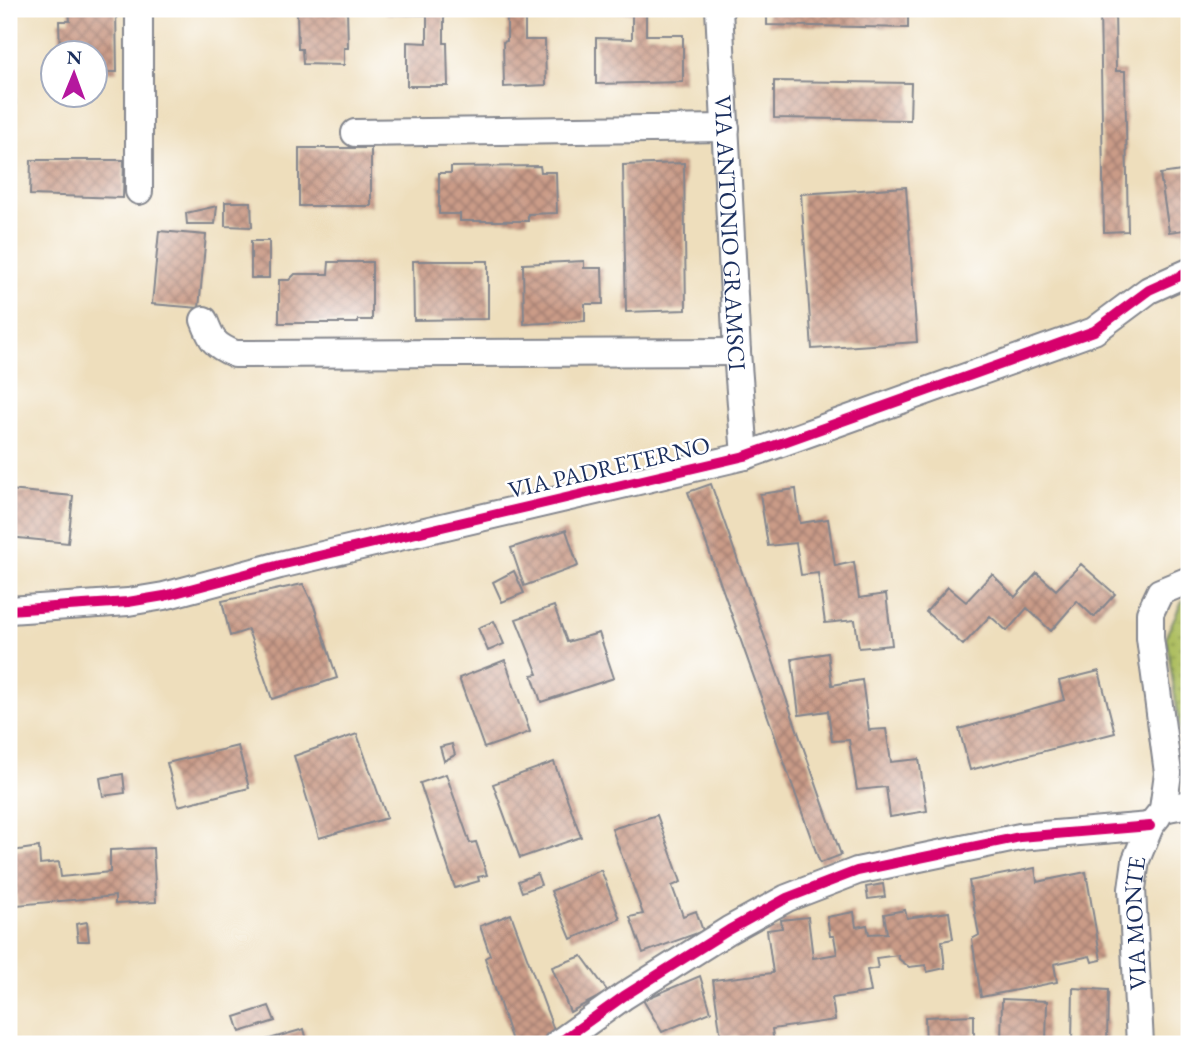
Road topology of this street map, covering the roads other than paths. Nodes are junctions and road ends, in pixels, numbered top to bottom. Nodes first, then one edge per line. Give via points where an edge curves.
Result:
1 (139, 9) edge
2 (719, 9) edge
3 (726, 128) junction
4 (355, 133) dead end
5 (139, 191) dead end
6 (1189, 272) edge
7 (204, 320) dead end
8 (737, 352) junction
9 (745, 456) junction
10 (1189, 580) edge
11 (9, 610) edge
12 (1189, 804) edge
13 (1156, 818) junction
14 (557, 1044) edge
15 (1140, 1044) edge

1 - 5 street
2 - 3 street, VIA ANTONIO GRAMSCI
3 - 4 street
3 - 8 street, VIA ANTONIO GRAMSCI
6 - 9 street, VIA PADRETERNO via 1149,290 1094,331
7 - 8 street via 211,340 235,354
8 - 9 street, VIA ANTONIO GRAMSCI
9 - 11 street, VIA PADRETERNO via 164,596
10 - 13 street, VIA MONTE via 1160,592 1150,613 1168,774
12 - 13 street
13 - 14 street via 1020,837 857,871 787,898 729,930
13 - 15 street, VIA MONTE via 1136,860 1132,890

